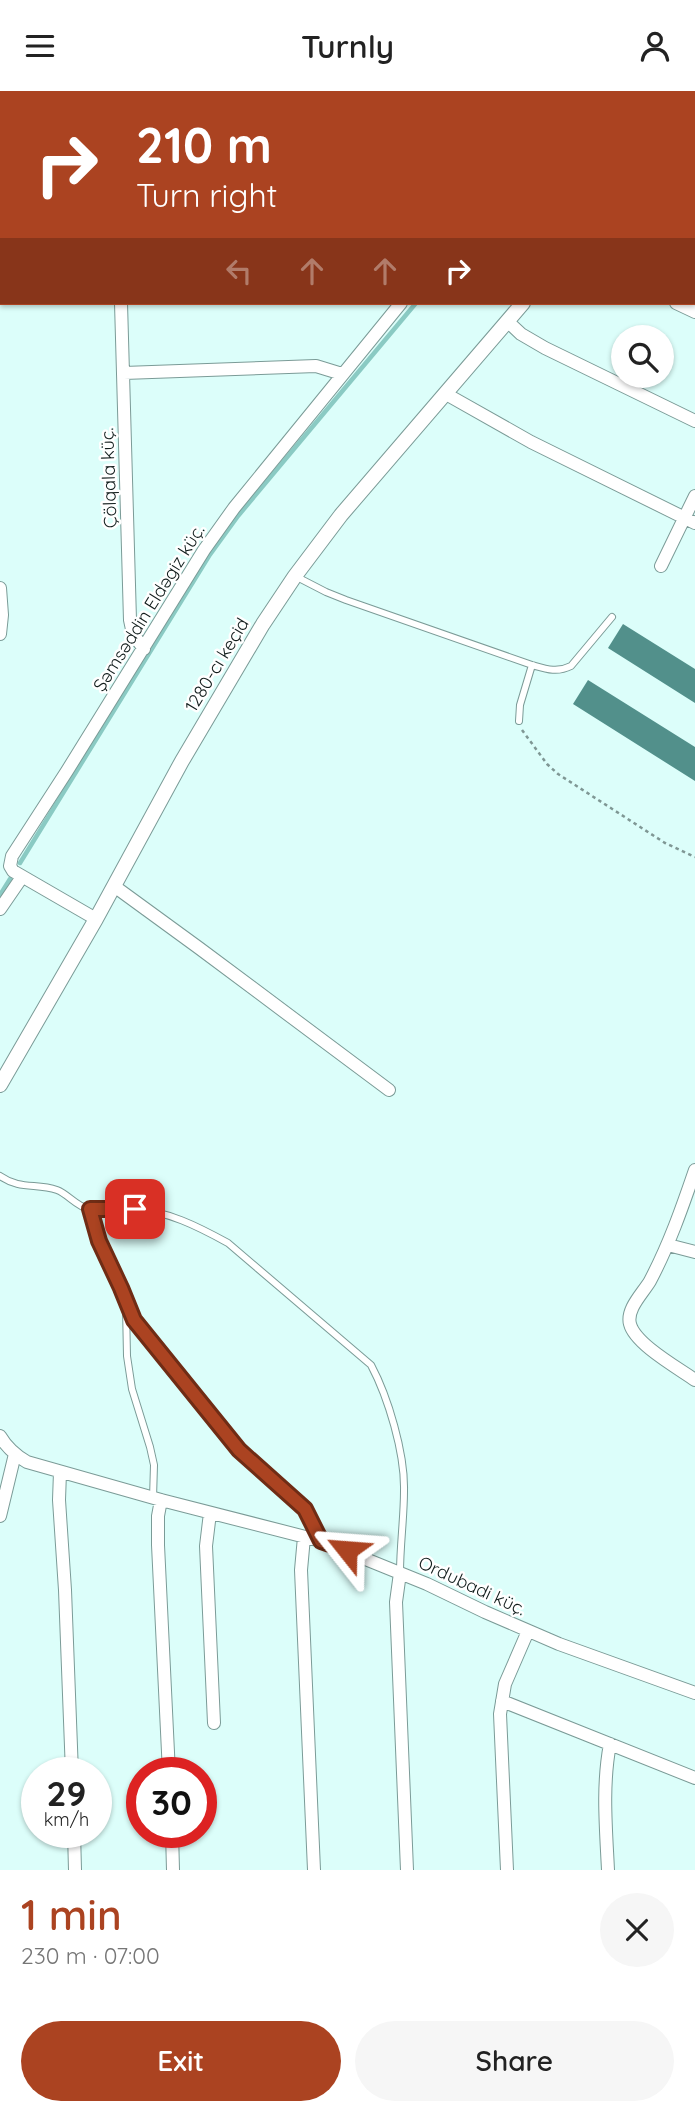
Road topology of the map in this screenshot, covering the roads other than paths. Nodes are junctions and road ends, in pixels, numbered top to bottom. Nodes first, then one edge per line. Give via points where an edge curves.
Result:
1 (121, 305) edge
2 (399, 305) edge
3 (521, 305) edge
4 (507, 321) junction
5 (124, 373) junction
6 (342, 374) junction
7 (446, 394) junction
8 (695, 421) edge
9 (695, 496) edge
10 (690, 520) edge
11 (661, 566) dead end
12 (295, 576) junction
13 (0, 588) edge
14 (612, 617) dead end
15 (0, 634) edge
16 (144, 649) junction
17 (532, 666) junction
18 (519, 721) road end
19 (5, 869) edge
20 (22, 877) junction
21 (114, 887) junction
22 (0, 909) edge
23 (96, 919) junction
24 (0, 1085) edge
25 (389, 1090) dead end
26 (695, 1170) edge
27 (0, 1176) edge
28 (90, 1209) junction
29 (668, 1245) junction
30 (695, 1252) edge
31 (126, 1304) junction
32 (695, 1380) edge
33 (0, 1436) edge
34 (15, 1454) junction
35 (60, 1472) junction
36 (157, 1499) junction
37 (210, 1513) junction
38 (0, 1516) edge
39 (304, 1537) junction
40 (321, 1541) junction
41 (400, 1573) junction
42 (528, 1631) junction
43 (695, 1693) edge
44 (502, 1701) junction
45 (214, 1723) dead end
46 (610, 1744) junction
47 (71, 1757) edge
48 (168, 1757) edge
49 (695, 1778) edge
50 (74, 1848) edge
51 (172, 1848) edge
52 (75, 1870) edge
53 (173, 1870) edge
54 (314, 1870) edge
55 (407, 1870) edge
56 (507, 1870) edge
57 (608, 1870) edge

1 - 5 street, Çölqala küç.
2 - 6 street, Şəmsəddin Eldəgiz küç.
3 - 4 street, 1280-cı keçid
4 - 7 street, 1280-cı keçid
4 - 8 street via 545,348
5 - 6 street via 316,366
5 - 16 street, Çölqala küç. via 130,620
6 - 16 street, Şəmsəddin Eldəgiz küç. via 221,525
7 - 10 street via 531,442
7 - 12 street, 1280-cı keçid via 341,515
9 - 10 street
10 - 11 street
12 - 17 lane via 346,600
12 - 21 street, 1280-cı keçid via 189,750
13 - 15 street
14 - 17 lane via 571,666 562,670
16 - 19 street, Şəmsəddin Eldəgiz küç.
17 - 18 lane
19 - 20 street, Şəmsəddin Eldəgiz küç.
20 - 22 street
20 - 23 street, Şəmsəddin Eldəgiz küç.
21 - 23 street, 1280-cı keçid
21 - 25 street
23 - 24 street, 1280-cı keçid
26 - 29 street
27 - 28 lane via 10,1184 59,1191
28 - 31 lane
28 - 41 lane via 135,1209 204,1229 228,1243 371,1365 385,1392 402,1462
29 - 30 street
29 - 32 street via 630,1313 630,1325 648,1348
31 - 36 lane via 132,1389 150,1447
31 - 40 lane via 152,1344 239,1450 305,1509
33 - 34 street, Ordubadi küç.
34 - 35 street, Ordubadi küç.
34 - 38 street
35 - 36 street, Ordubadi küç.
35 - 47 street
36 - 37 street, Ordubadi küç.
36 - 48 street
37 - 39 street, Ordubadi küç.
37 - 45 street via 206,1546
39 - 40 street, Ordubadi küç.
39 - 54 street via 301,1570
40 - 41 street, Ordubadi küç.
41 - 42 street, Ordubadi küç.
41 - 55 street via 396,1602
42 - 43 street, Ordubadi küç.
42 - 44 street
44 - 46 street
44 - 56 street
46 - 49 street
46 - 57 street via 605,1800
50 - 52 street
51 - 53 street

